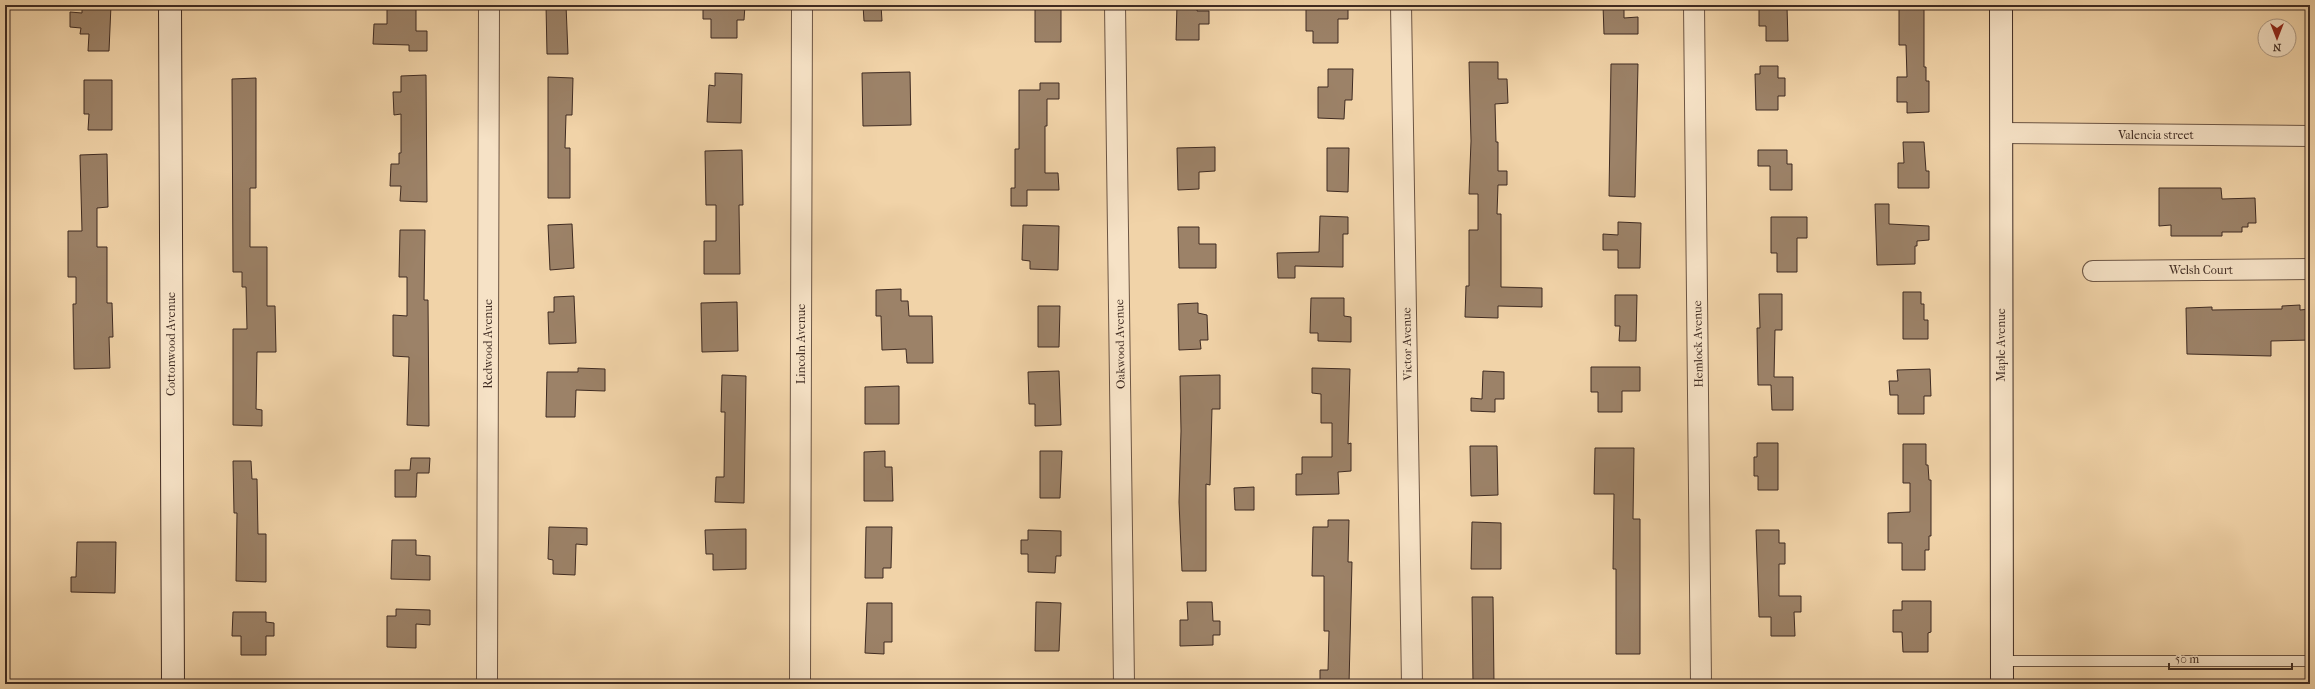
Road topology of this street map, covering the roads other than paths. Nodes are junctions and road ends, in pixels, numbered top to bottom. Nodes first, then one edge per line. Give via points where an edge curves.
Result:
1 (170, 5) edge
2 (489, 5) edge
3 (802, 5) edge
4 (1115, 5) edge
5 (1401, 5) edge
6 (1694, 5) edge
7 (2001, 5) edge
8 (2001, 133) junction
9 (2310, 136) edge
10 (2310, 269) edge
11 (2093, 271) dead end
12 (2002, 661) junction
13 (2310, 661) edge
14 (173, 684) edge
15 (487, 684) edge
16 (800, 684) edge
17 (1124, 684) edge
18 (1412, 684) edge
19 (1701, 684) edge
20 (2002, 684) edge

1 - 14 street, Cottonwood Avenue
2 - 15 street, Redwood Avenue
3 - 16 street, Lincoln Avenue
4 - 17 street, Oakwood Avenue
5 - 18 street, Victor Avenue
6 - 19 street, Hemlock Avenue
7 - 8 street, Maple Avenue
8 - 9 street, Valencia street
8 - 12 street, Maple Avenue
10 - 11 street, Welsh Court
12 - 13 lane
12 - 20 street, Maple Avenue

